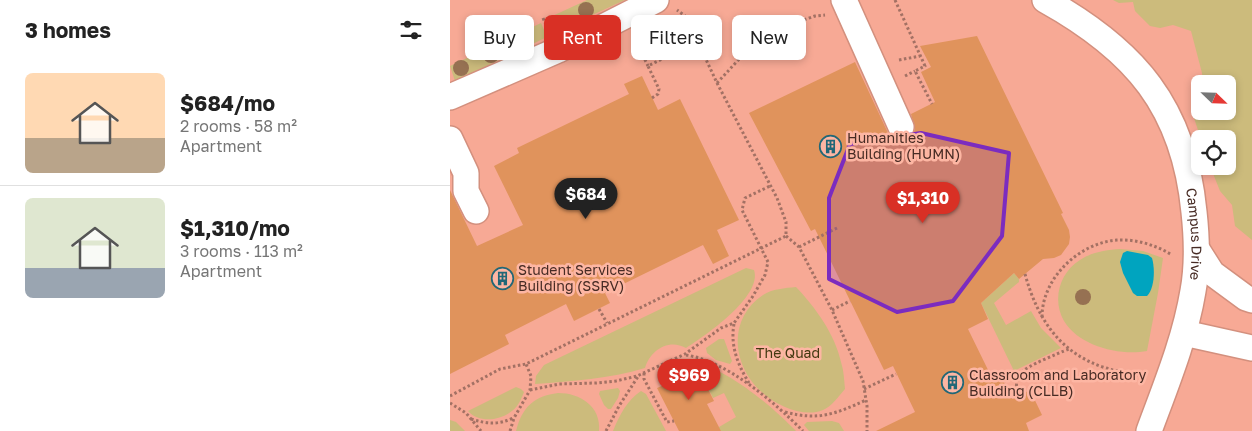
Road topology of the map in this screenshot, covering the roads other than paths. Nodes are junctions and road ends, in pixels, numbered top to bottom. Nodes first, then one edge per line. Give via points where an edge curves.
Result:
1 (656, 0) edge
2 (1045, 0) edge
3 (836, 7) edge
4 (450, 97) edge
5 (901, 127) dead end
6 (450, 140) edge
7 (476, 210) dead end
8 (1186, 254) junction
9 (1252, 300) edge
10 (1184, 333) junction
11 (1252, 348) edge
12 (1149, 431) edge

1 - 4 street via 558,50
2 - 8 street, Campus Drive via 1072,15 1115,47 1160,100 1173,124 1192,188
3 - 5 street
6 - 7 street via 466,173 466,191
8 - 9 street
8 - 10 street, Campus Drive via 1194,290
10 - 11 street
10 - 12 street, Campus Drive

